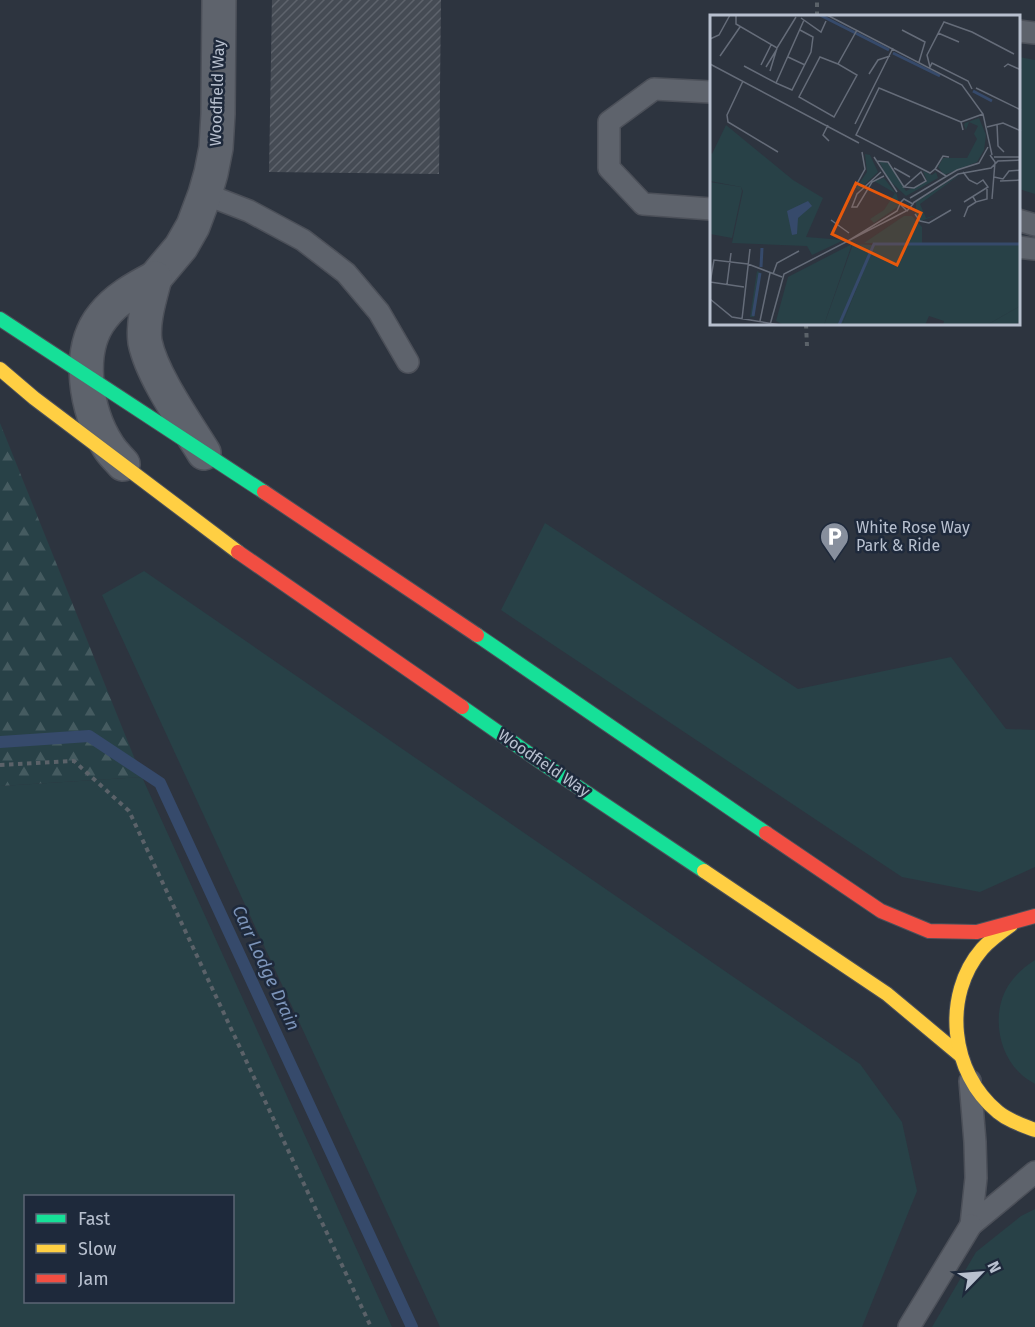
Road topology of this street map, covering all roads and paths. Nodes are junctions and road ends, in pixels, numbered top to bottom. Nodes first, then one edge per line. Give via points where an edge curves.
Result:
1 (219, 0) edge
2 (1020, 31) edge
3 (1035, 33) edge
4 (710, 92) edge
5 (205, 194) junction
6 (710, 209) edge
7 (1020, 221) edge
8 (1035, 225) edge
9 (1020, 247) edge
10 (1035, 249) edge
11 (155, 278) junction
12 (0, 319) edge
13 (806, 326) edge
14 (807, 346) dead end
15 (408, 362) dead end
16 (0, 369) edge
17 (85, 376) junction
18 (204, 453) junction
19 (128, 469) junction
20 (0, 765) edge
21 (1035, 916) edge
22 (1015, 922) junction
23 (964, 1064) junction
24 (1035, 1130) edge
25 (1035, 1172) edge
26 (970, 1225) junction
27 (371, 1327) edge
28 (909, 1327) edge

1 - 5 street, Woodfield Way via 216,148
2 - 3 lane
4 - 6 lane via 654,89 609,122 609,168 643,204
5 - 11 street, Woodfield Way via 181,247
5 - 15 lane via 249,211 303,240 346,273 379,312
7 - 8 lane
9 - 10 lane
11 - 17 street, Woodfield Way via 127,294 103,315 88,346
11 - 18 street, Woodfield Way via 147,308 145,340 152,365
12 - 17 street, Woodfield Way
13 - 14 path
16 - 19 street, Woodfield Way
17 - 18 street, Woodfield Way
17 - 19 street, Woodfield Way via 100,431 108,447
18 - 22 street, Woodfield Way via 881,911 929,930 977,932
19 - 23 street, Woodfield Way via 222,541 548,767 887,994
20 - 27 path via 74,761 129,811
21 - 22 street, Woodfield Way
22 - 23 street via 981,950 959,991 955,1020
23 - 24 street via 980,1094 1001,1114
23 - 26 lane via 975,1142 976,1178
25 - 26 lane
26 - 28 lane

